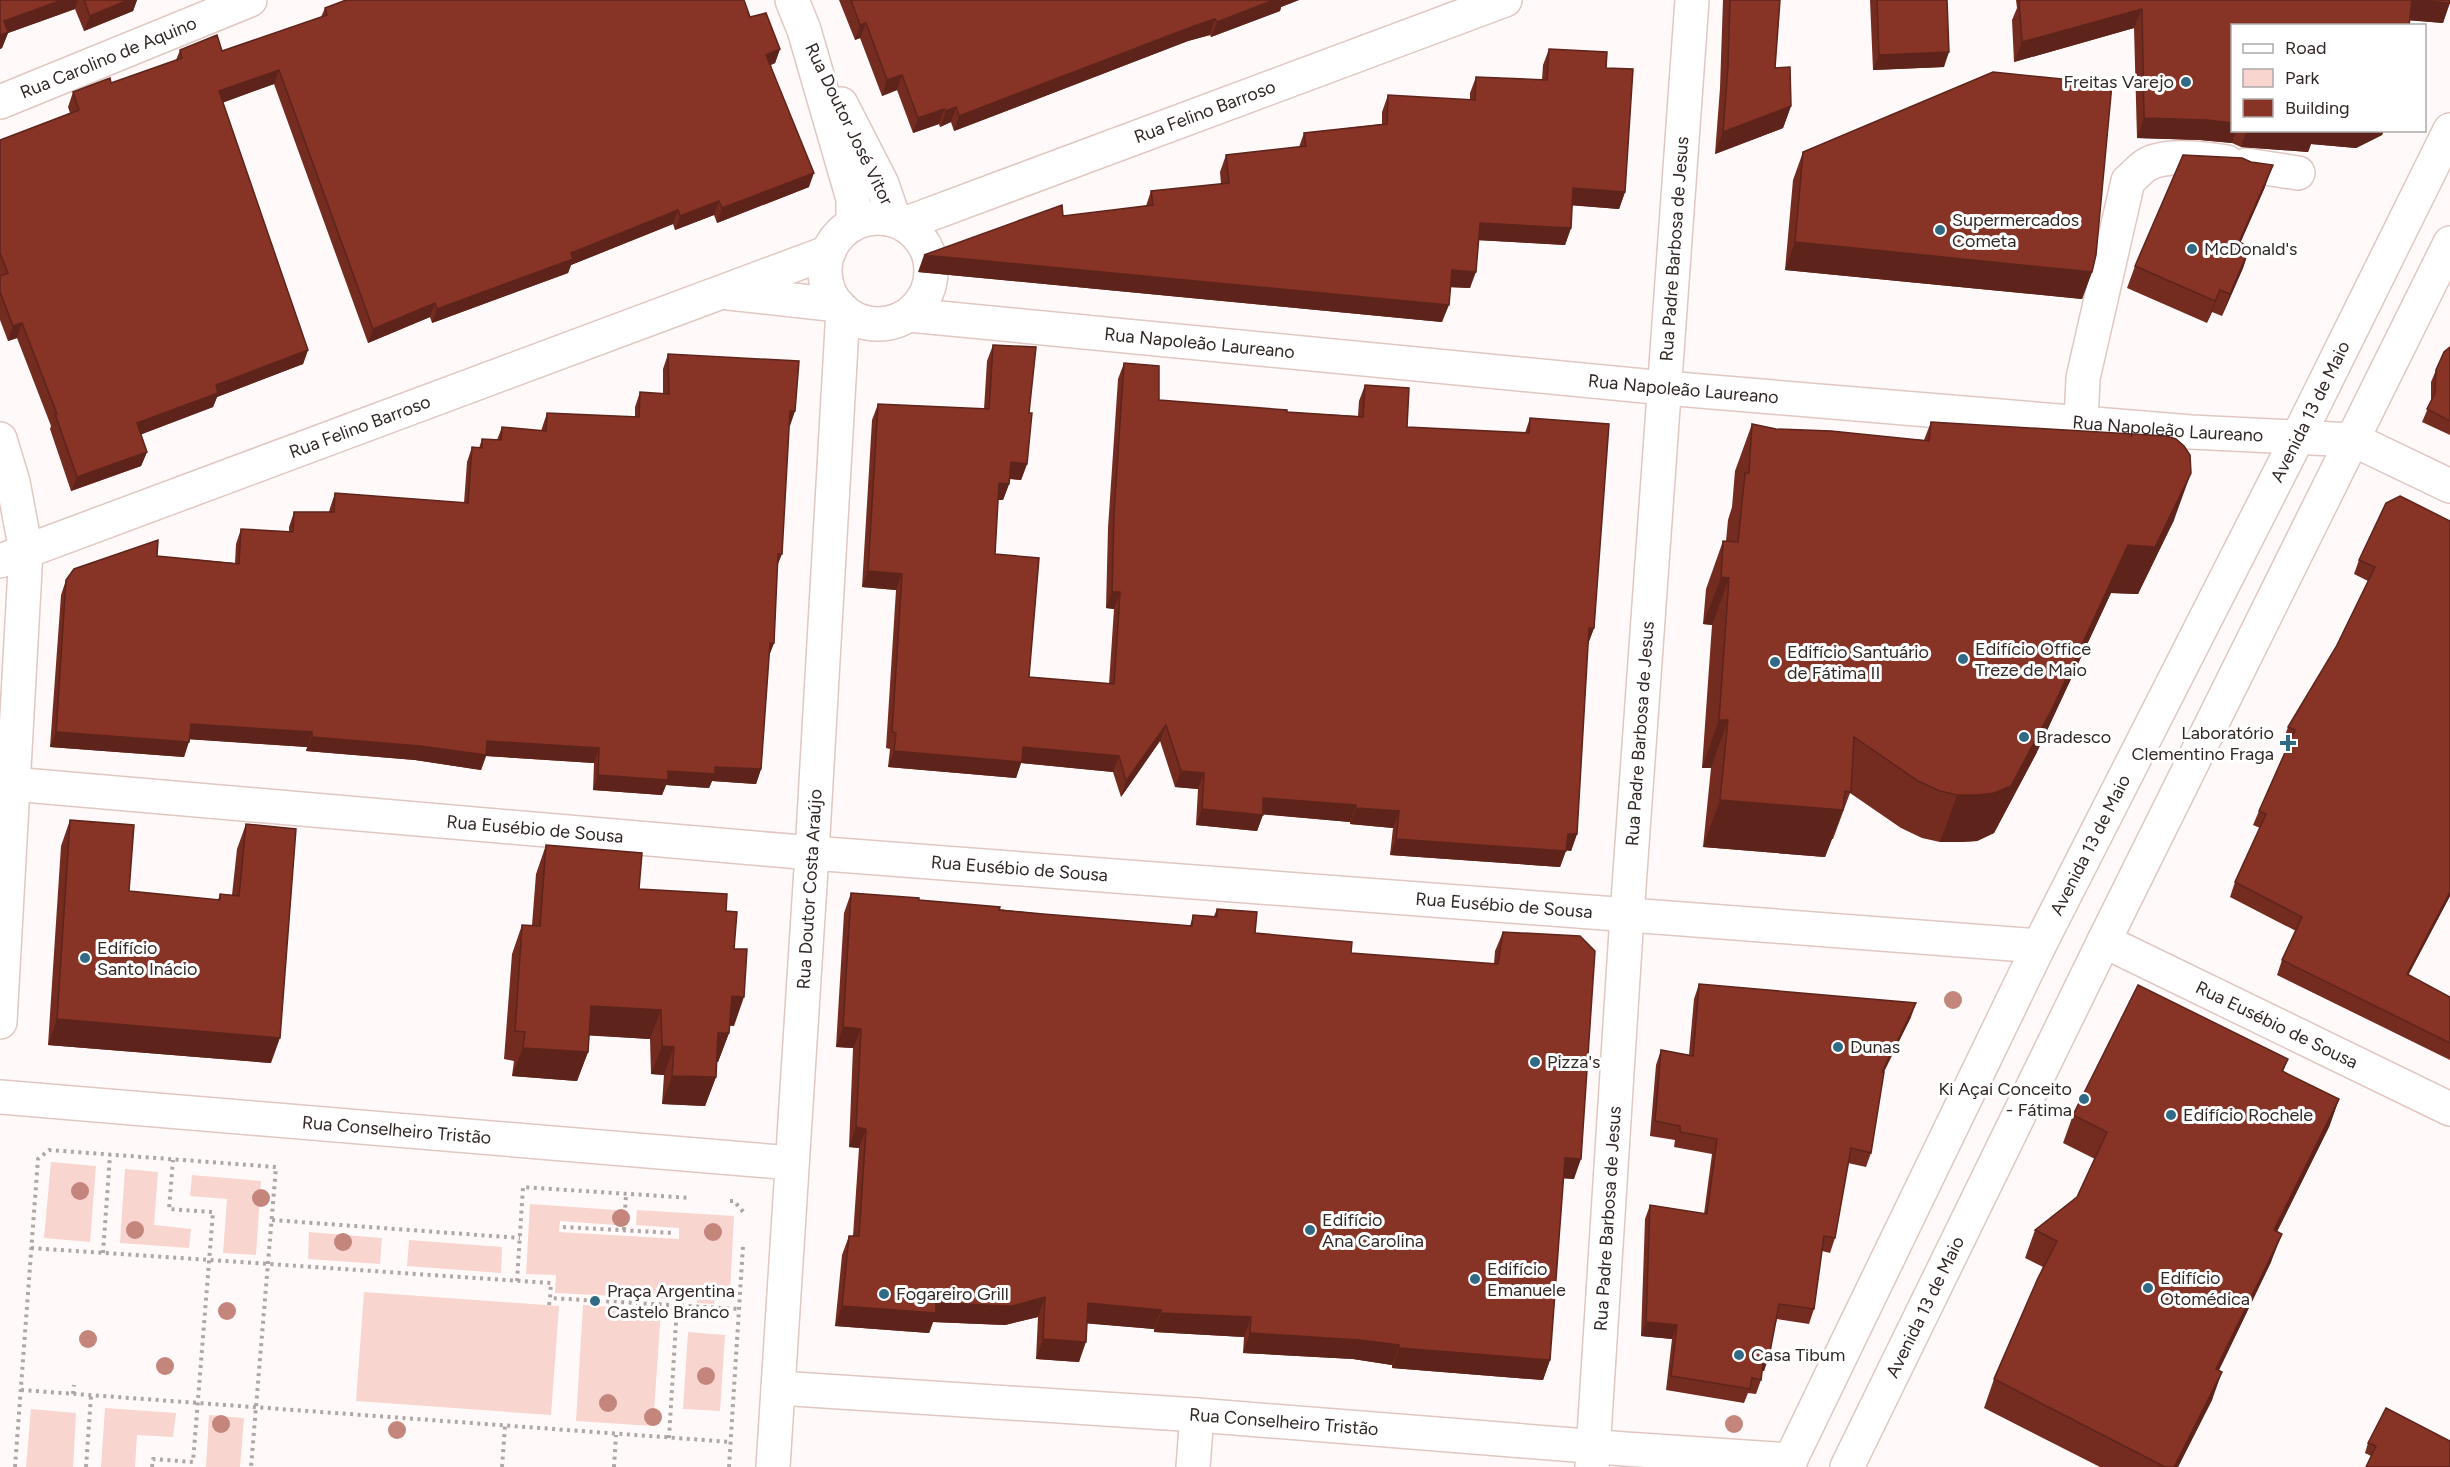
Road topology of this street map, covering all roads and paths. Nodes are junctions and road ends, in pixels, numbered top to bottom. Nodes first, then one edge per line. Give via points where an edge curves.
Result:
1 (250, 0) edge
2 (1505, 0) edge
3 (1692, 0) edge
4 (798, 15) edge
5 (0, 102) edge
6 (2450, 130) edge
7 (2298, 173) dead end
8 (899, 222) junction
9 (853, 224) junction
10 (2450, 243) edge
11 (829, 252) junction
12 (721, 293) junction
13 (840, 308) junction
14 (909, 315) junction
15 (1665, 388) junction
16 (2081, 423) junction
17 (2298, 437) junction
18 (0, 439) edge
19 (2354, 440) junction
20 (2450, 486) edge
21 (13, 556) edge
22 (6, 784) edge
23 (813, 853) junction
24 (1628, 915) junction
25 (2104, 941) junction
26 (2039, 946) junction
27 (0, 1022) edge
28 (0, 1097) edge
29 (2450, 1109) edge
30 (110, 1155) junction
31 (173, 1160) junction
32 (792, 1163) junction
33 (626, 1194) junction
34 (701, 1199) dead end
35 (723, 1200) dead end
36 (272, 1220) junction
37 (745, 1223) dead end
38 (563, 1227) dead end
39 (624, 1230) junction
40 (674, 1233) dead end
41 (520, 1238) junction
42 (744, 1245) dead end
43 (32, 1248) junction
44 (103, 1253) junction
45 (209, 1260) junction
46 (268, 1264) junction
47 (517, 1281) junction
48 (550, 1298) junction
49 (549, 1305) dead end
50 (676, 1306) junction
51 (739, 1310) junction
52 (74, 1385) dead end
53 (778, 1388) junction
54 (21, 1390) junction
55 (73, 1394) junction
56 (91, 1396) junction
57 (198, 1403) junction
58 (256, 1407) junction
59 (1197, 1415) junction
60 (505, 1426) junction
61 (616, 1434) junction
62 (669, 1438) junction
63 (731, 1442) junction
64 (1592, 1457) edge
65 (1789, 1463) edge
66 (1853, 1465) edge
67 (15, 1467) edge
68 (86, 1467) edge
69 (152, 1467) edge
70 (251, 1467) edge
71 (502, 1467) edge
72 (614, 1467) edge
73 (729, 1467) edge
74 (773, 1467) edge
75 (1193, 1467) edge

1 - 5 street, Rua Carolino de Aquino
2 - 8 street, Rua Felino Barroso
3 - 15 street, Rua Padre Barbosa de Jesus
4 - 8 street, Rua Doutor José Vitor
4 - 9 street, Rua Doutor José Vitor via 853,199
6 - 17 street, Avenida 13 de Maio
7 - 16 street via 2197,158 2156,160 2128,181 2083,378
8 - 9 street via 866,219
8 - 14 street via 918,235 928,250 932,268 930,286
9 - 11 street via 834,240
10 - 19 street, Avenida 13 de Maio
11 - 12 street, Rua Felino Barroso
11 - 13 street via 826,280
12 - 13 street, Rua Felino Barroso
12 - 21 street, Rua Felino Barroso
13 - 14 street via 868,323 896,322
13 - 23 street, Rua Doutor Costa Araújo
14 - 15 street, Rua Napoleão Laureano
15 - 16 street, Rua Napoleão Laureano
15 - 24 street, Rua Padre Barbosa de Jesus
16 - 17 street, Rua Napoleão Laureano
17 - 19 street, Rua Napoleão Laureano
17 - 26 street, Avenida 13 de Maio
18 - 21 street via 13,482
19 - 20 street, Rua Napoleão Laureano
19 - 25 street, Avenida 13 de Maio
21 - 22 street
22 - 23 street, Rua Eusébio de Sousa
22 - 27 street
23 - 24 street, Rua Eusébio de Sousa
23 - 32 street, Rua Doutor Costa Araújo
24 - 26 street, Rua Eusébio de Sousa
24 - 64 street, Rua Padre Barbosa de Jesus
25 - 29 street, Rua Eusébio de Sousa
25 - 66 street, Avenida 13 de Maio
26 - 65 street, Avenida 13 de Maio
28 - 32 street, Rua Conselheiro Tristão
30 - 31 path
30 - 43 path via 49,1150 38,1159
30 - 44 path
31 - 36 path via 276,1167
31 - 45 path via 169,1209 213,1212
32 - 53 street, Rua Doutor Costa Araújo
33 - 34 path
33 - 39 path
33 - 41 path via 523,1187
35 - 37 path via 734,1201 746,1213
36 - 41 path
36 - 46 path
38 - 39 path
39 - 40 path
41 - 47 path
42 - 51 path
43 - 44 path
43 - 54 path
44 - 45 path
45 - 46 path
45 - 57 path
46 - 47 path
46 - 58 path
47 - 48 path via 551,1283
48 - 49 path
48 - 50 path
50 - 51 path
50 - 62 path
51 - 63 path
52 - 55 path
53 - 59 street, Rua Conselheiro Tristão
53 - 74 street, Rua Doutor Costa Araújo
54 - 55 path
54 - 67 path
55 - 56 path
56 - 57 path
56 - 68 path
57 - 58 path
57 - 69 path via 193,1462 153,1459
58 - 60 path
58 - 70 path
59 - 64 street, Rua Conselheiro Tristão
59 - 75 street
60 - 61 path
60 - 71 path
61 - 62 path
61 - 72 path
62 - 63 path
63 - 73 path
64 - 65 street, Rua Conselheiro Tristão

